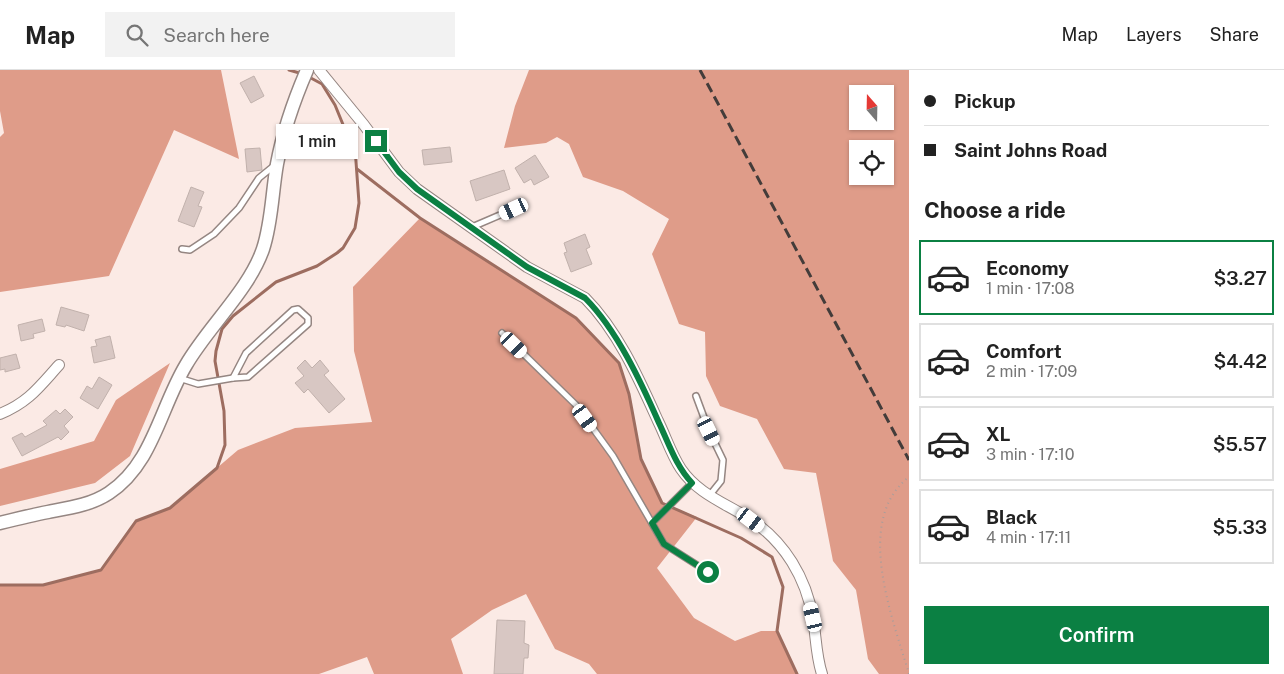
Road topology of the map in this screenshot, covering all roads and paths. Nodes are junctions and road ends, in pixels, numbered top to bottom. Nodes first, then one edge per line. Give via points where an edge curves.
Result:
1 (307, 70) edge
2 (319, 70) edge
3 (277, 163) junction
4 (514, 209) dead end
5 (472, 227) junction
6 (182, 249) dead end
7 (502, 333) dead end
8 (59, 365) dead end
9 (178, 378) junction
10 (230, 379) junction
11 (696, 396) dead end
12 (0, 414) edge
13 (909, 477) edge
14 (692, 483) junction
15 (709, 496) junction
16 (0, 523) edge
17 (652, 523) junction
18 (708, 572) dead end
19 (822, 674) edge
20 (908, 674) edge

1 - 3 street
2 - 5 street via 399,172 417,189
3 - 6 lane via 260,178 239,208 214,234 190,250
3 - 9 street via 268,230 257,264
4 - 5 lane
5 - 14 street via 527,267 585,298 592,305 634,369 674,457
7 - 17 lane via 576,405 612,456
8 - 12 street via 27,400
9 - 10 lane via 198,384
9 - 16 street via 142,460 110,492 75,507
10 - 10 lane via 248,377 308,324 308,318 298,308 293,310 246,353
11 - 15 lane via 723,460 721,481
13 - 20 path via 886,508 880,554
14 - 15 street
14 - 17 lane
15 - 19 street via 764,530 790,559 808,598
17 - 18 lane via 664,544

